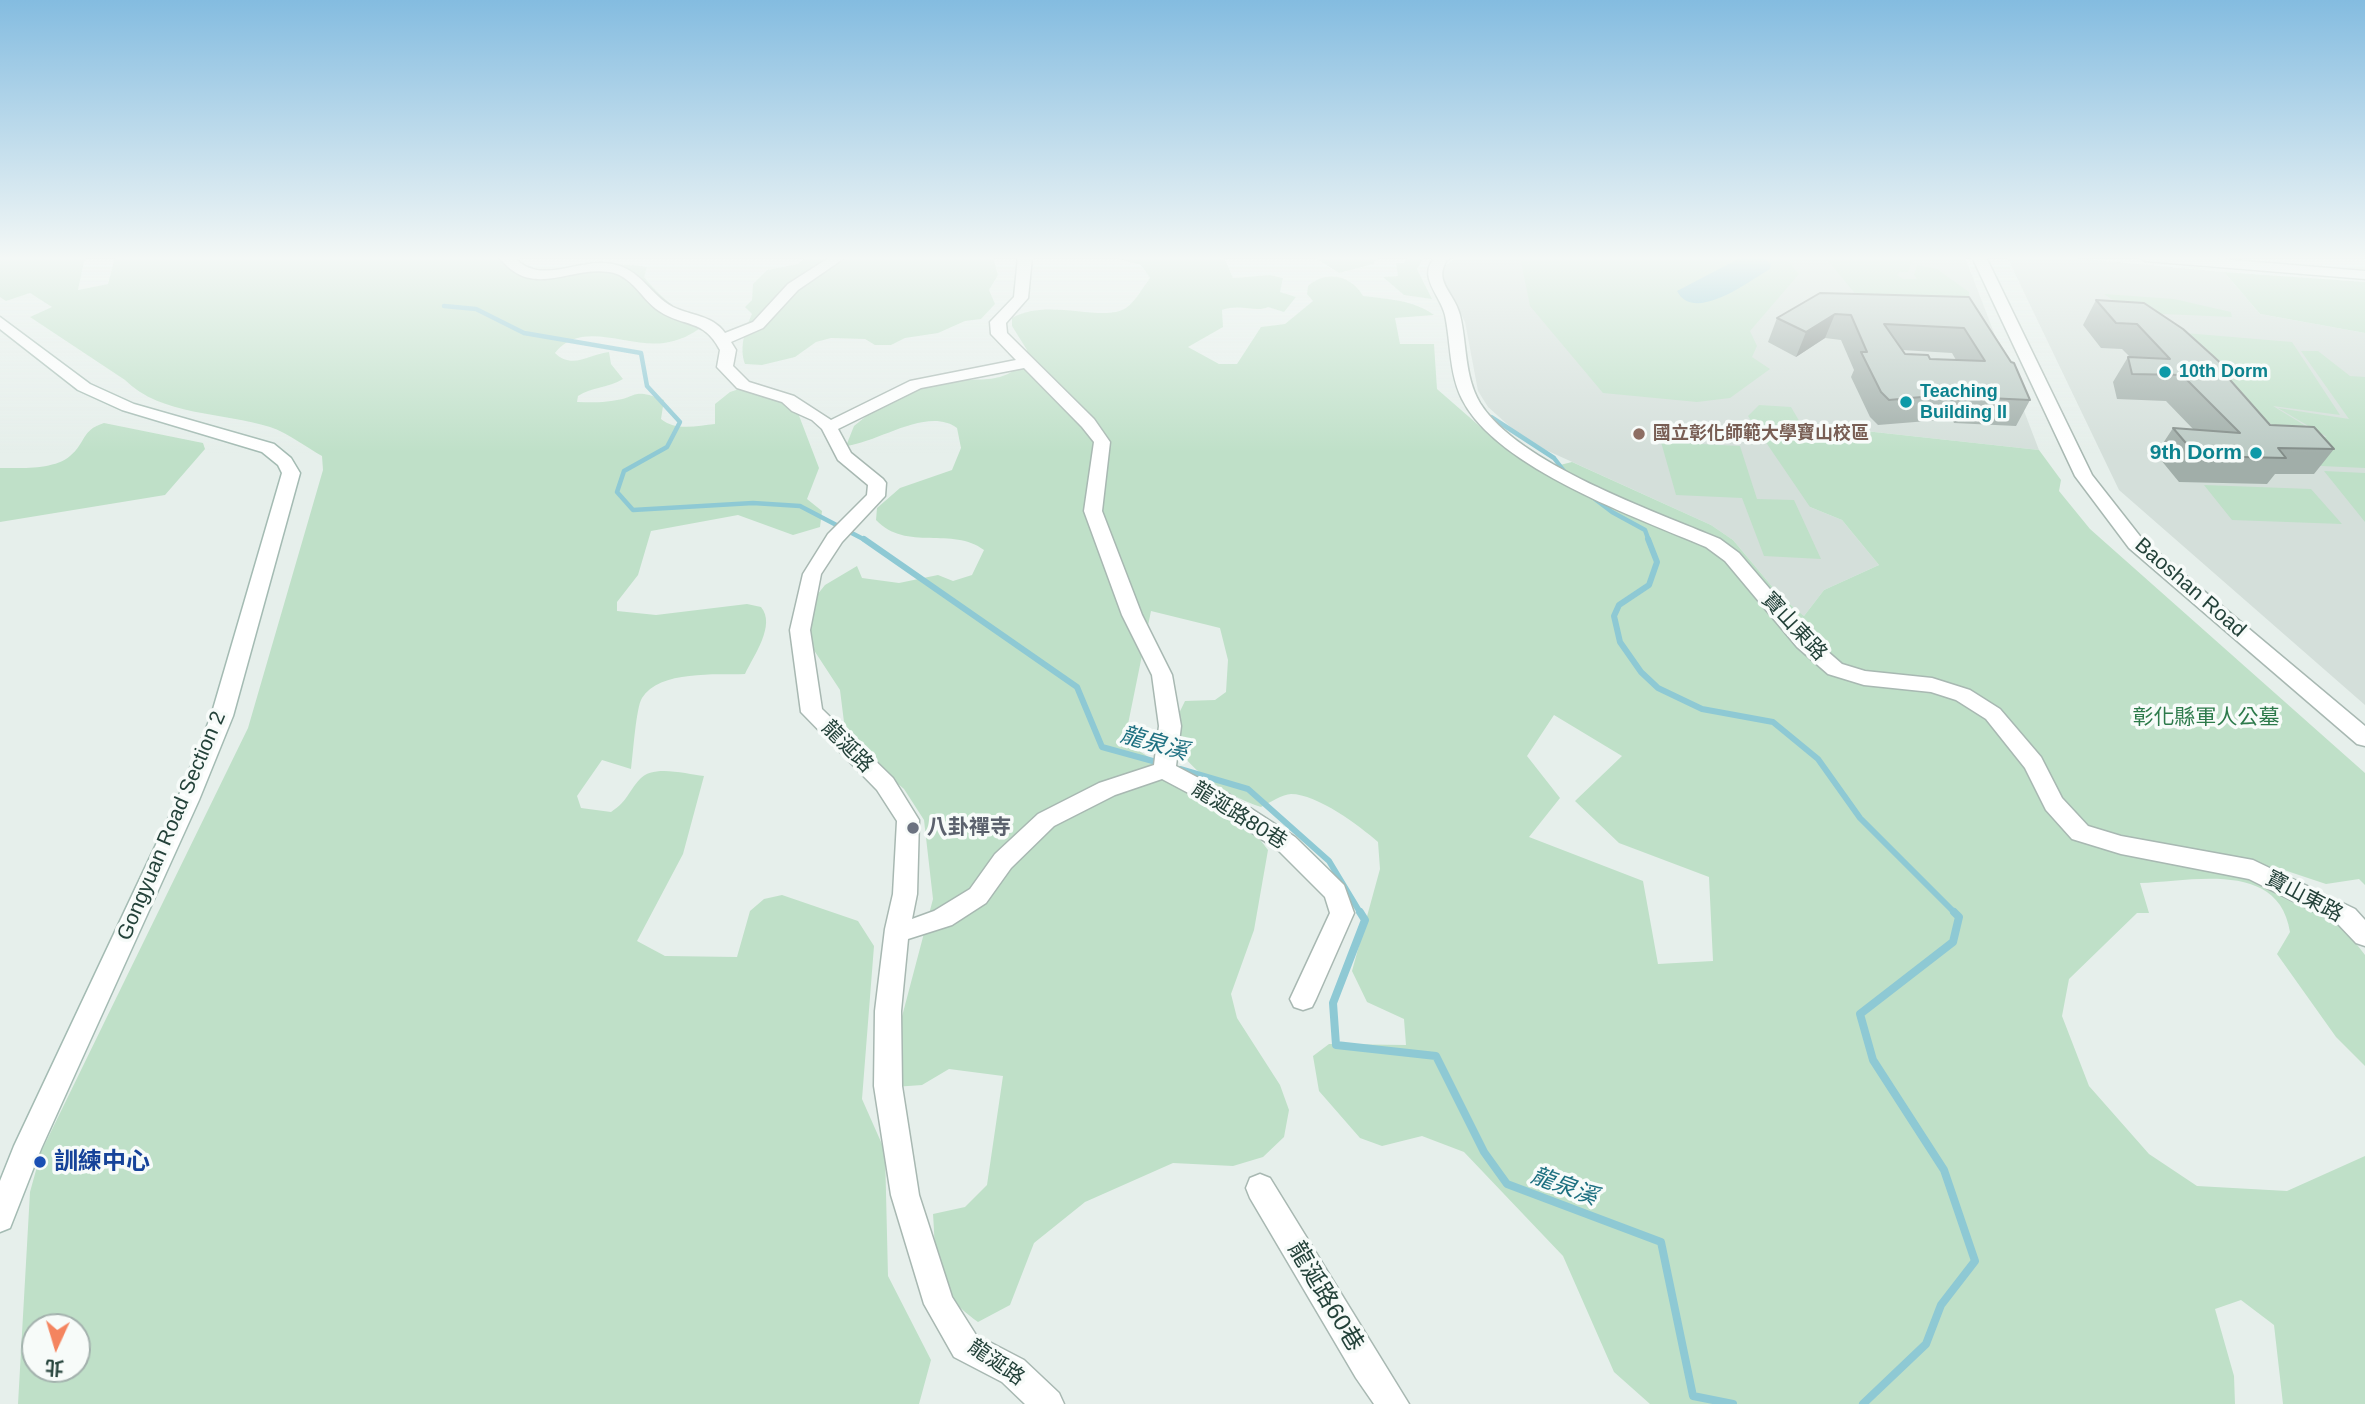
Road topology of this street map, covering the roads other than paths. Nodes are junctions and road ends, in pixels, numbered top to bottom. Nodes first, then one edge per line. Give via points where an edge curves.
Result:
1 (0, 322) edge
2 (701, 323) edge
3 (760, 323) edge
4 (998, 323) edge
5 (1453, 323) edge
6 (2010, 323) edge
7 (722, 340) junction
8 (1026, 363) junction
9 (829, 427) junction
10 (2365, 738) edge
11 (1164, 770) junction
12 (897, 929) junction
13 (2365, 936) edge
14 (1303, 999) dead end
15 (1260, 1188) dead end
16 (0, 1217) edge
17 (1048, 1404) edge
18 (1393, 1404) edge

1 - 16 street, Gongyuan Road Section 2 via 84,387 128,407 268,448 291,473 222,716 188,800 27,1146
2 - 7 street via 712,327
3 - 7 street
4 - 8 street via 999,334
5 - 13 street, 寶山東路 via 1462,378 1473,405 1490,427 1582,485 1732,557 1804,642 1835,669 1864,678 1932,685 1963,695 1993,714 2033,763 2054,804 2080,833 2253,870 2346,916
6 - 10 street, Baoshan Road via 2084,476 2128,535
7 - 9 street, 龍涎路 via 728,350 724,367 743,385 788,399
8 - 9 street via 916,384
8 - 11 street via 1102,442 1093,511 1132,615 1162,675 1170,726
9 - 12 street, 龍涎路 via 844,456 877,484 876,496 835,538 812,574 800,629 812,712 885,784 908,820 905,894
11 - 12 street via 1107,789 1046,820 1003,860 978,896 943,918
11 - 14 street, 龍涎路80巷 via 1219,799 1287,844 1336,892 1342,913
12 - 17 street, 龍涎路 via 888,1011 888,1086 905,1195 935,1292 965,1346 1013,1371
15 - 18 street, 龍涎路60巷

